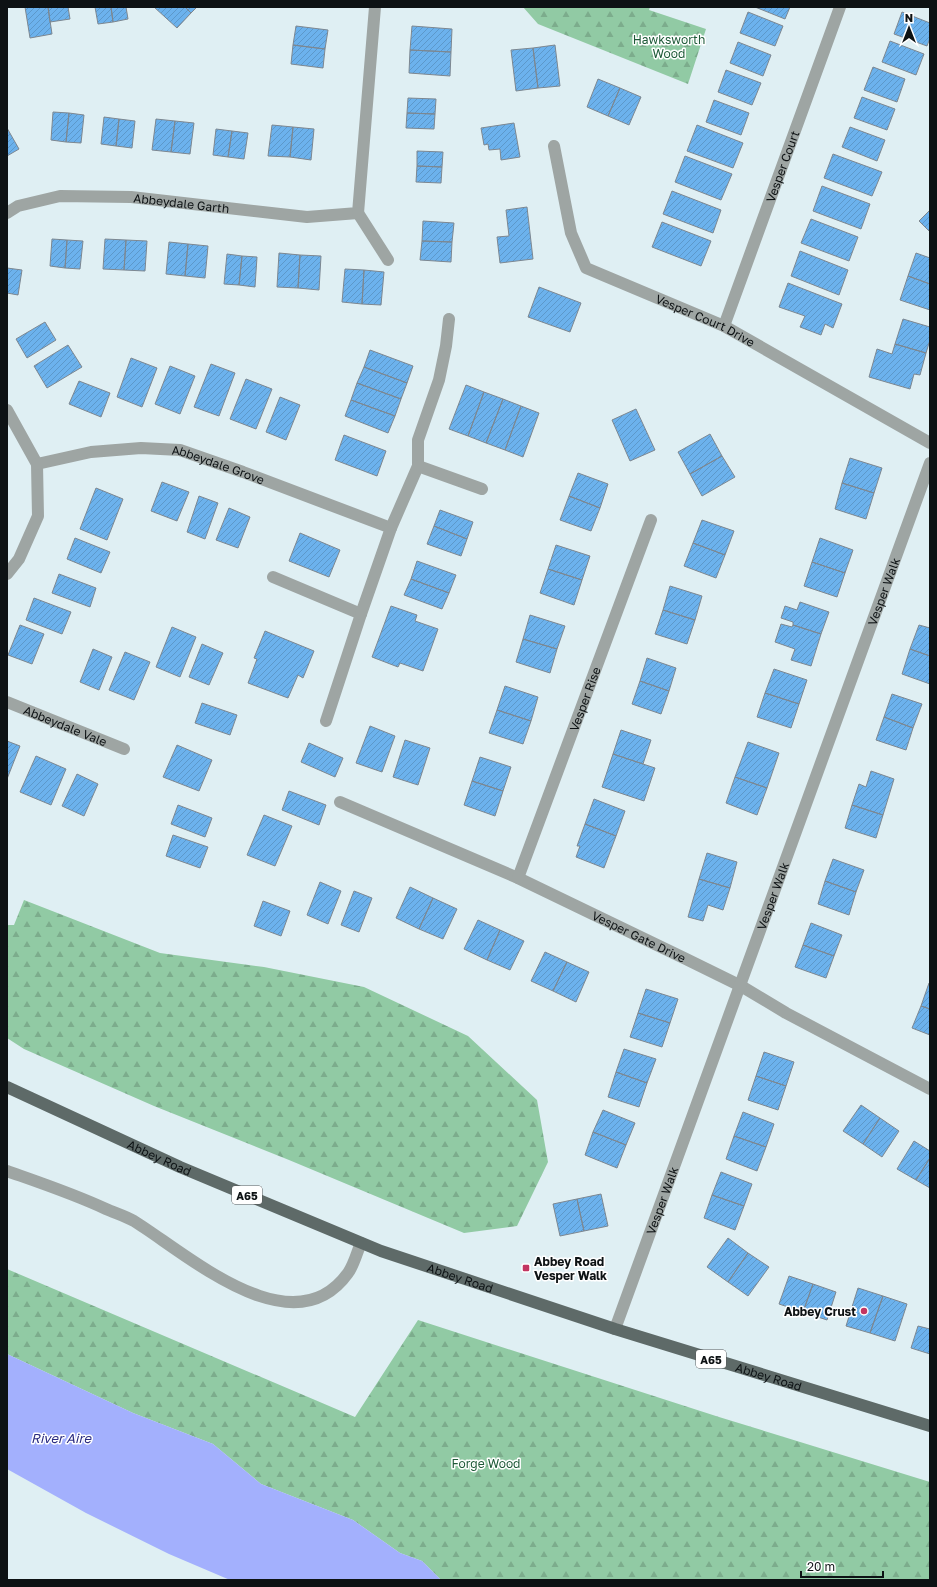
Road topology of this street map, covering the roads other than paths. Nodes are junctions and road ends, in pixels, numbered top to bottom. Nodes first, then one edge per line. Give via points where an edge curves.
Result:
1 (375, 7) edge
2 (840, 7) edge
3 (554, 146) dead end
4 (7, 213) edge
5 (358, 213) junction
6 (388, 260) dead end
7 (449, 319) dead end
8 (724, 326) junction
9 (7, 410) edge
10 (930, 443) edge
11 (930, 463) edge
12 (37, 464) junction
13 (418, 466) junction
14 (482, 489) dead end
15 (651, 520) dead end
16 (391, 528) junction
17 (7, 574) edge
18 (273, 577) dead end
19 (361, 614) junction
20 (7, 702) edge
21 (326, 721) dead end
22 (124, 749) dead end
23 (340, 802) dead end
24 (518, 878) junction
25 (741, 986) junction
26 (7, 1087) edge
27 (930, 1089) edge
28 (7, 1171) edge
29 (361, 1243) junction
30 (615, 1329) junction
31 (930, 1426) edge

1 - 5 street
2 - 8 street, Vesper Court
3 - 8 street, Vesper Court Drive via 571,233 586,268
4 - 5 street, Abbeydale Garth via 18,206 60,196 131,197 307,217
5 - 6 street
7 - 13 street via 439,380 418,440
8 - 10 street, Vesper Court Drive
9 - 12 street
11 - 25 street, Vesper Walk
12 - 16 street, Abbeydale Grove via 91,452 141,448 180,450
12 - 17 street via 38,516 19,559
13 - 14 street
13 - 16 street
15 - 24 street, Vesper Rise
16 - 19 street
18 - 19 street
19 - 21 street
20 - 22 street, Abbeydale Vale
23 - 24 street, Vesper Gate Drive
24 - 25 street, Vesper Gate Drive
25 - 27 street, Vesper Gate Drive via 786,1013
25 - 30 street, Vesper Walk
26 - 29 main road, Abbey Road / A65 via 180,1167
28 - 29 street via 76,1195 133,1221 220,1278 254,1295 286,1302 308,1302 332,1289 348,1273
29 - 30 main road, Abbey Road / A65
30 - 31 main road, Abbey Road / A65

